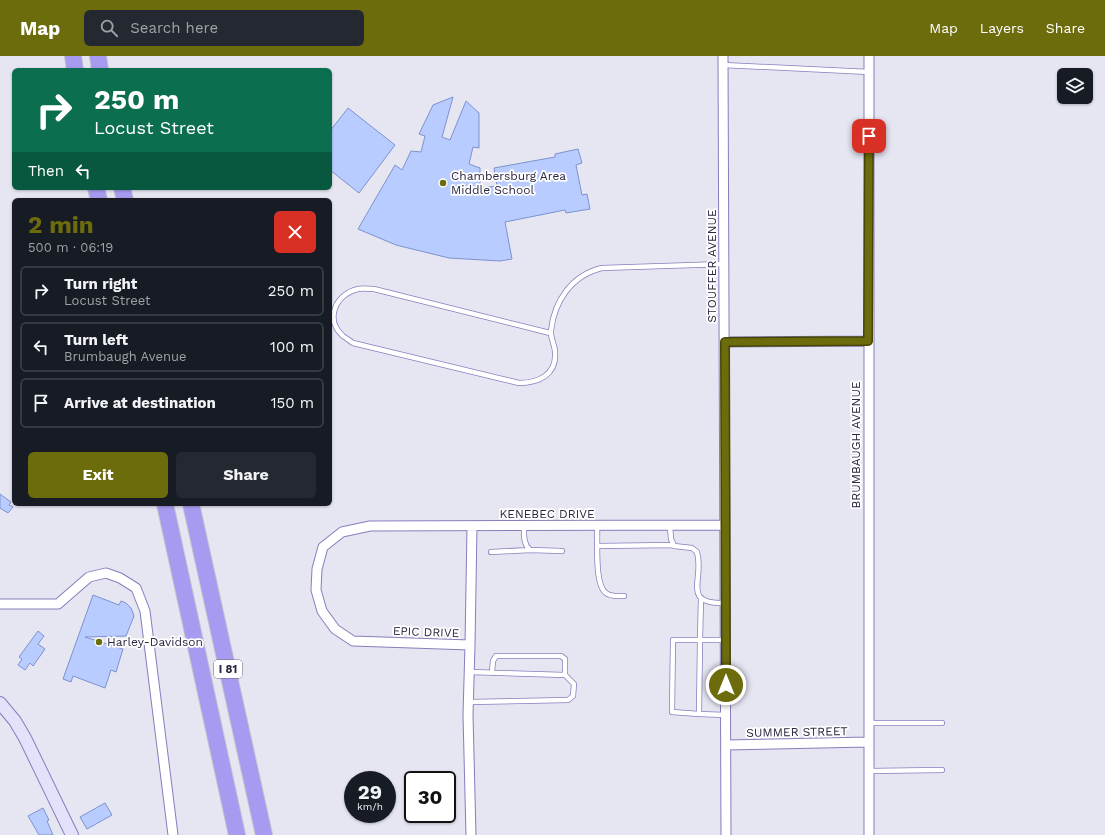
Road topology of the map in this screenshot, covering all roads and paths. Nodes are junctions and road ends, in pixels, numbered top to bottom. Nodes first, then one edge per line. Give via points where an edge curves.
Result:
1 (73, 56) edge
2 (98, 56) edge
3 (868, 56) edge
4 (723, 60) edge
5 (75, 68) edge
6 (100, 68) edge
7 (869, 72) junction
8 (724, 264) junction
9 (550, 333) junction
10 (868, 341) junction
11 (725, 342) junction
12 (165, 506) edge
13 (191, 506) edge
14 (725, 525) junction
15 (370, 526) joint
16 (472, 526) junction
17 (524, 526) junction
18 (597, 526) junction
19 (670, 526) junction
20 (673, 545) junction
21 (598, 546) junction
22 (530, 550) junction
23 (562, 551) dead end
24 (491, 552) dead end
25 (624, 596) dead end
26 (701, 598) junction
27 (725, 603) junction
28 (0, 604) edge
29 (192, 627) junction
30 (700, 640) junction
31 (726, 640) junction
32 (470, 645) junction
33 (470, 672) junction
34 (492, 672) junction
35 (565, 675) junction
36 (232, 687) junction
37 (468, 702) junction
38 (0, 703) edge
39 (699, 714) junction
40 (726, 716) junction
41 (868, 723) junction
42 (942, 723) dead end
43 (868, 742) junction
44 (726, 745) junction
45 (868, 770) junction
46 (942, 770) dead end
47 (72, 835) edge
48 (172, 835) edge
49 (228, 835) edge
50 (237, 835) edge
51 (264, 835) edge
52 (275, 835) edge
53 (471, 835) edge
54 (726, 835) edge
55 (869, 835) edge

1 - 5 highway
2 - 6 highway
3 - 7 street, BRUMBAUGH AVENUE
4 - 7 lane
4 - 8 street, STOUFFER AVENUE
7 - 10 street, BRUMBAUGH AVENUE
8 - 9 lane via 602,268 590,271 579,277 560,300
8 - 11 street, STOUFFER AVENUE
9 - 9 lane via 556,352 550,372 540,380 518,383 353,343 342,335 336,326 335,304 345,294 359,289 374,289
10 - 11 street
10 - 41 street, BRUMBAUGH AVENUE
11 - 14 street, STOUFFER AVENUE
12 - 29 highway, I 81
13 - 36 highway, I 81
14 - 19 street, KENEBEC DRIVE
14 - 27 street, STOUFFER AVENUE
15 - 16 street, KENEBEC DRIVE
15 - 32 street, EPIC DRIVE via 342,532 323,547 317,569 316,590 322,611 334,629 353,642
16 - 17 street, KENEBEC DRIVE
16 - 32 street
17 - 18 street, KENEBEC DRIVE
17 - 22 lane via 526,547
18 - 19 street, KENEBEC DRIVE
18 - 21 lane
19 - 20 lane via 670,539
20 - 21 lane
20 - 26 lane via 678,548 692,548 697,552 698,590
21 - 25 lane via 600,586 607,594
22 - 23 lane
22 - 24 lane
26 - 27 lane via 710,603
26 - 30 lane
27 - 31 street, STOUFFER AVENUE
28 - 48 street via 58,604 89,578 106,573 136,588 145,611
29 - 49 highway via 196,674
29 - 50 highway, I 81
30 - 31 lane
30 - 39 lane
30 - 39 lane via 673,640 672,712
31 - 40 street, STOUFFER AVENUE
32 - 33 street, EPIC DRIVE
33 - 34 lane
33 - 37 street, EPIC DRIVE
34 - 35 lane
34 - 35 lane via 496,656 560,656 565,659
35 - 37 lane via 574,684 573,696 568,700
36 - 51 highway, I 81
36 - 52 highway via 242,704
37 - 53 street, EPIC DRIVE
38 - 47 street via 25,738
39 - 40 lane
40 - 44 street, STOUFFER AVENUE
41 - 42 lane
41 - 43 street, BRUMBAUGH AVENUE
43 - 44 street, SUMMER STREET
43 - 45 street, BRUMBAUGH AVENUE
44 - 54 street, STOUFFER AVENUE
45 - 46 lane
45 - 55 street, BRUMBAUGH AVENUE

